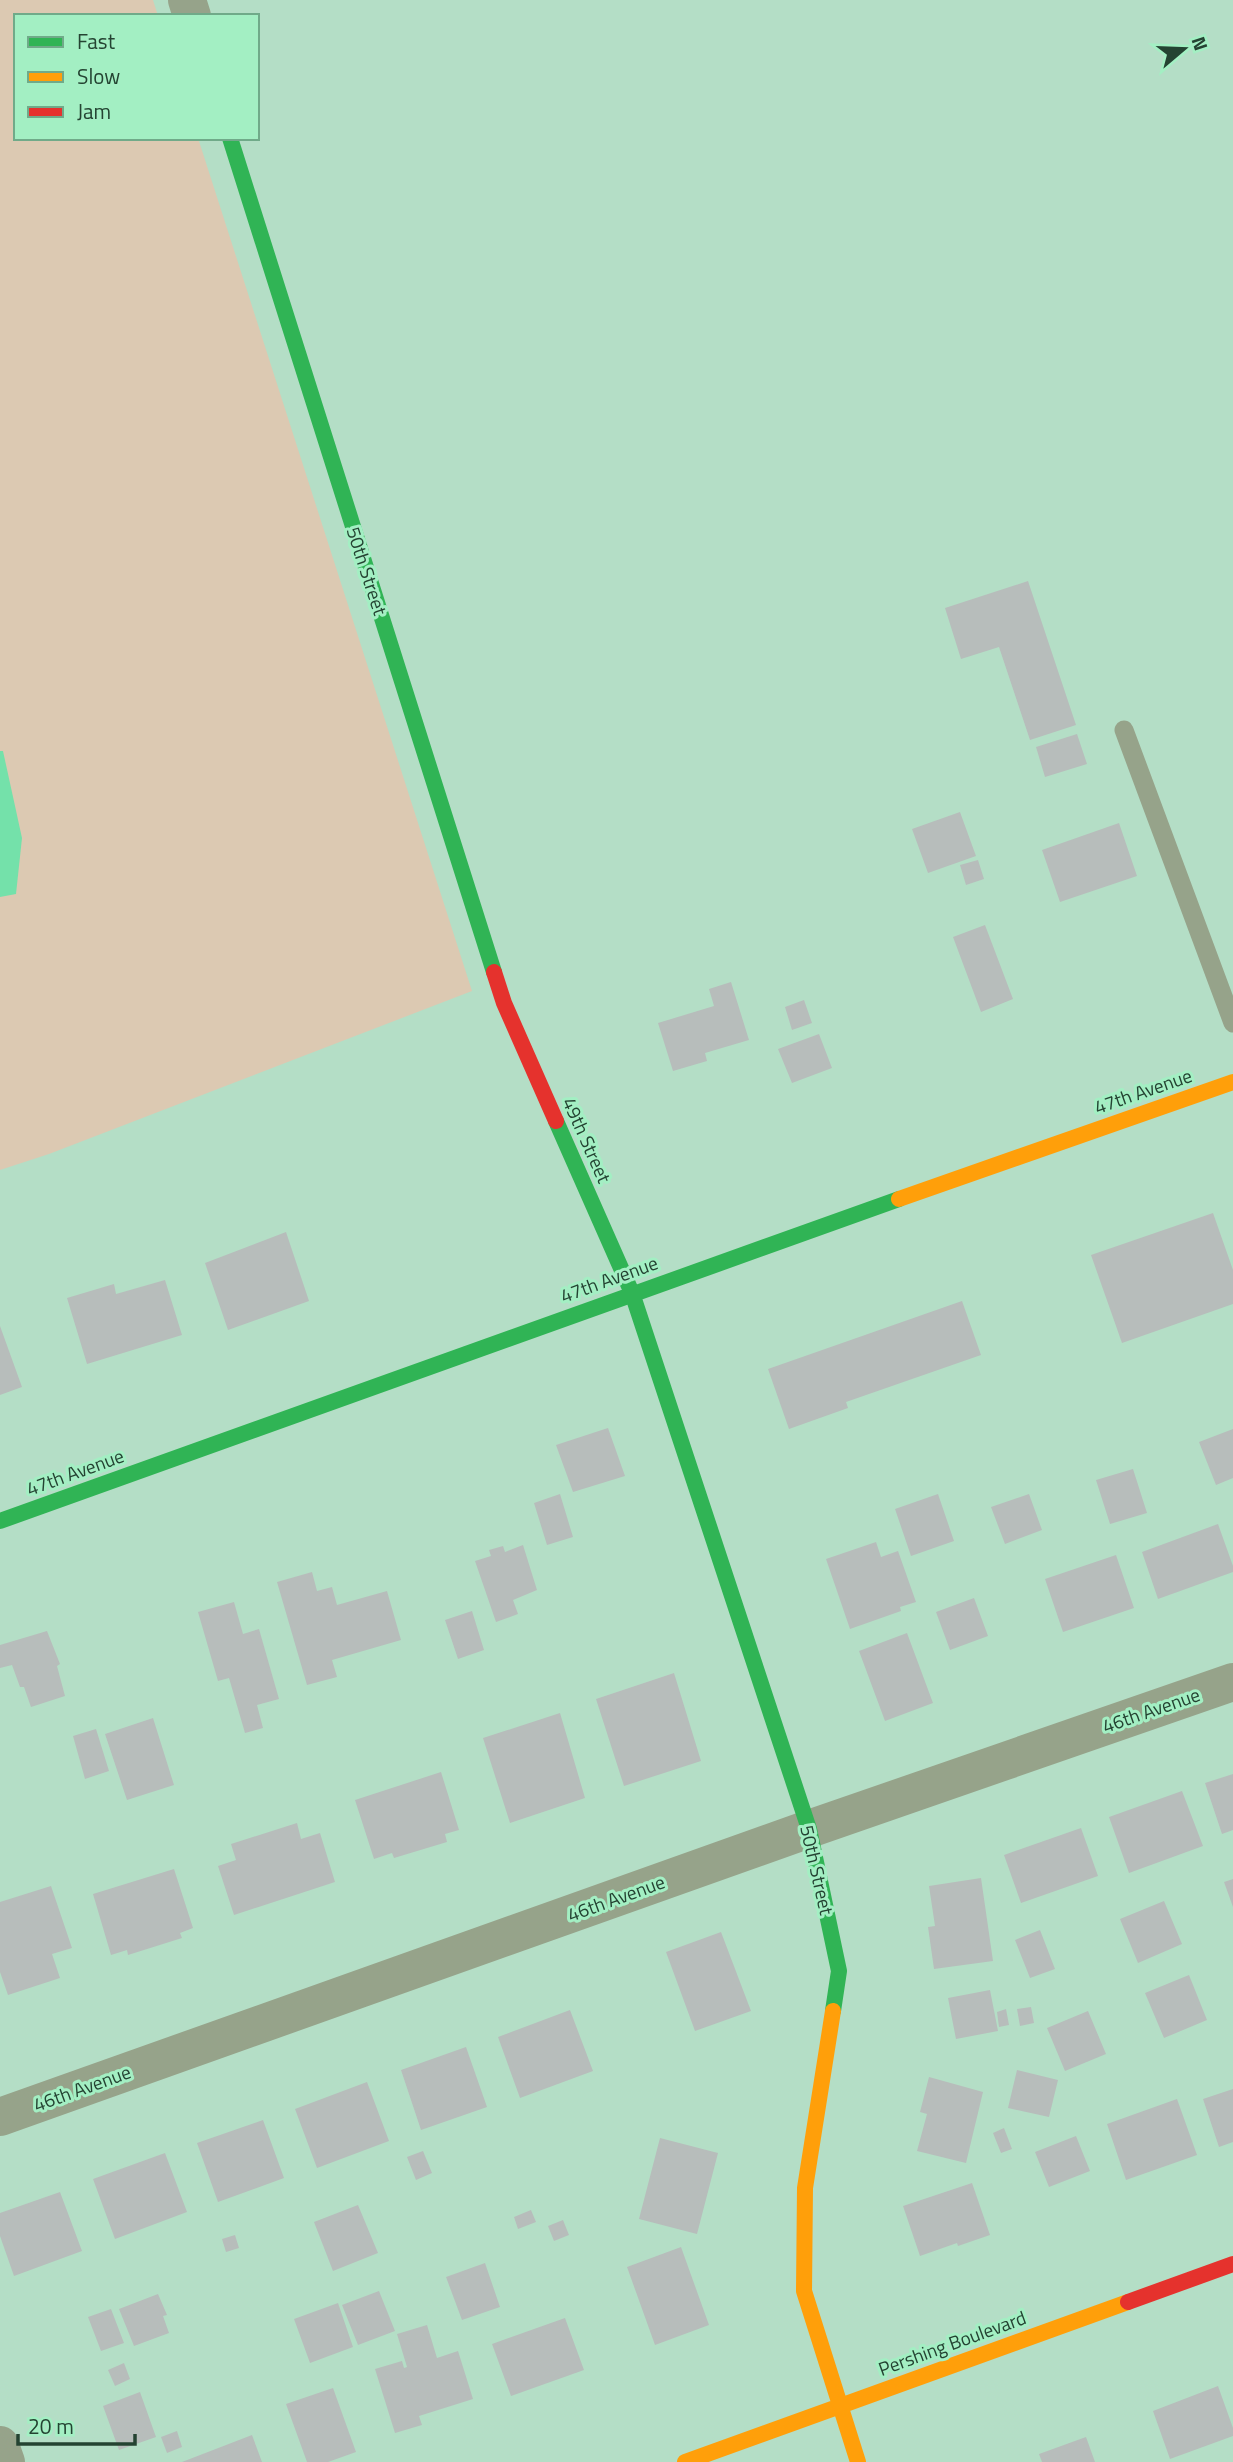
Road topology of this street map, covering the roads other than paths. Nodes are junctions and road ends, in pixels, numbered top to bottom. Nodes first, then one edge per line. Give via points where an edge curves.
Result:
1 (231, 140) edge
2 (1124, 730) dead end
3 (504, 1003) joint
4 (1233, 1023) edge
5 (1233, 1082) edge
6 (632, 1293) junction
7 (0, 1521) edge
8 (1233, 1682) edge
9 (809, 1829) junction
10 (0, 2117) edge
11 (1233, 2264) edge
12 (840, 2406) junction
13 (0, 2445) edge
14 (6, 2462) edge
15 (685, 2462) edge
16 (858, 2462) edge

1 - 3 street, 50th Street
2 - 4 lane
3 - 6 street, 49th Street
5 - 6 street, 47th Avenue
6 - 7 street, 47th Avenue
6 - 9 street, 50th Street
8 - 9 street, 46th Avenue
9 - 10 street, 46th Avenue
9 - 12 street, 50th Street via 839,1971 805,2189 804,2291
11 - 12 street, Pershing Boulevard
12 - 15 street, Pershing Boulevard
12 - 16 street, 50th Street
13 - 14 street

